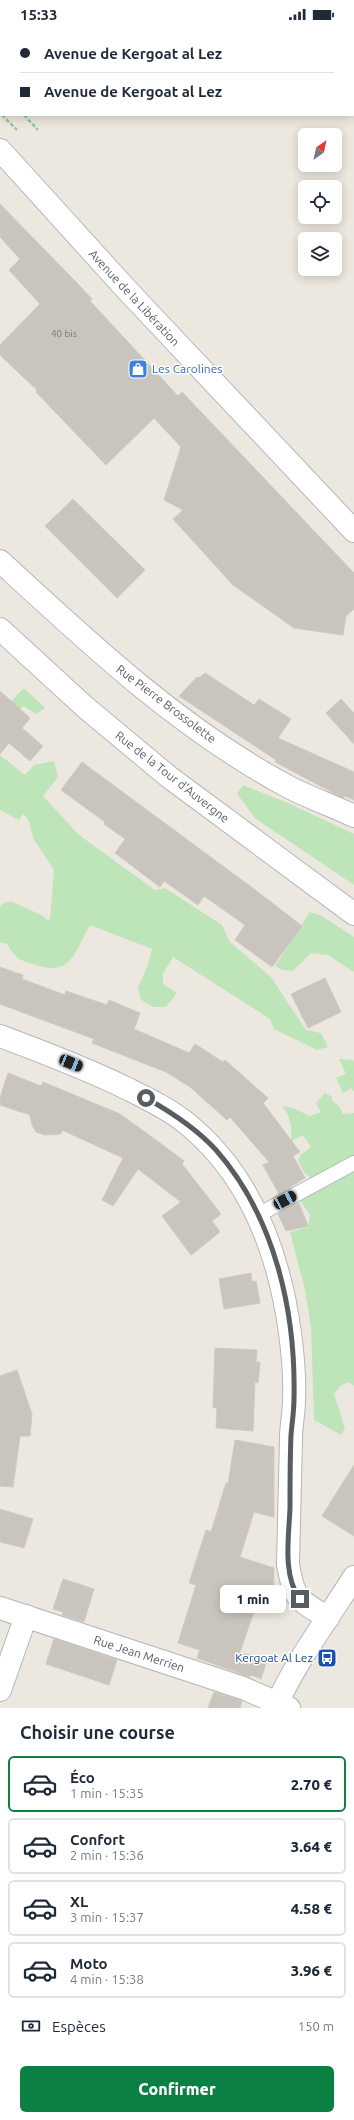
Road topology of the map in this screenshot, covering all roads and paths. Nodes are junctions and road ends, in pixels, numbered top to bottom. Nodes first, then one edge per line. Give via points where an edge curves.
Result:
1 (25, 116) edge
2 (38, 130) dead end
3 (0, 150) edge
4 (354, 531) edge
5 (0, 561) edge
6 (0, 629) edge
7 (354, 816) edge
8 (354, 914) edge
9 (0, 1036) edge
10 (354, 1163) edge
11 (258, 1215) junction
12 (354, 1577) edge
13 (0, 1608) edge
14 (26, 1616) junction
15 (328, 1618) junction
16 (0, 1690) edge
17 (283, 1707) edge

1 - 2 path
3 - 4 street, Avenue de la Libération via 159,325
5 - 7 street, Rue Pierre Brossolette via 110,661 181,718 285,785
6 - 8 street, Rue de la Tour d'Auvergne via 85,707 169,777
9 - 11 street via 96,1073 146,1098 184,1122 215,1150 230,1168 247,1192
10 - 11 lane
11 - 15 street via 280,1280 292,1350 294,1401 288,1564 291,1582 294,1592 300,1599
12 - 15 street
13 - 14 street, Rue Jean Merrien
14 - 16 street
14 - 17 street, Rue Jean Merrien via 243,1688
15 - 17 street via 305,1650

